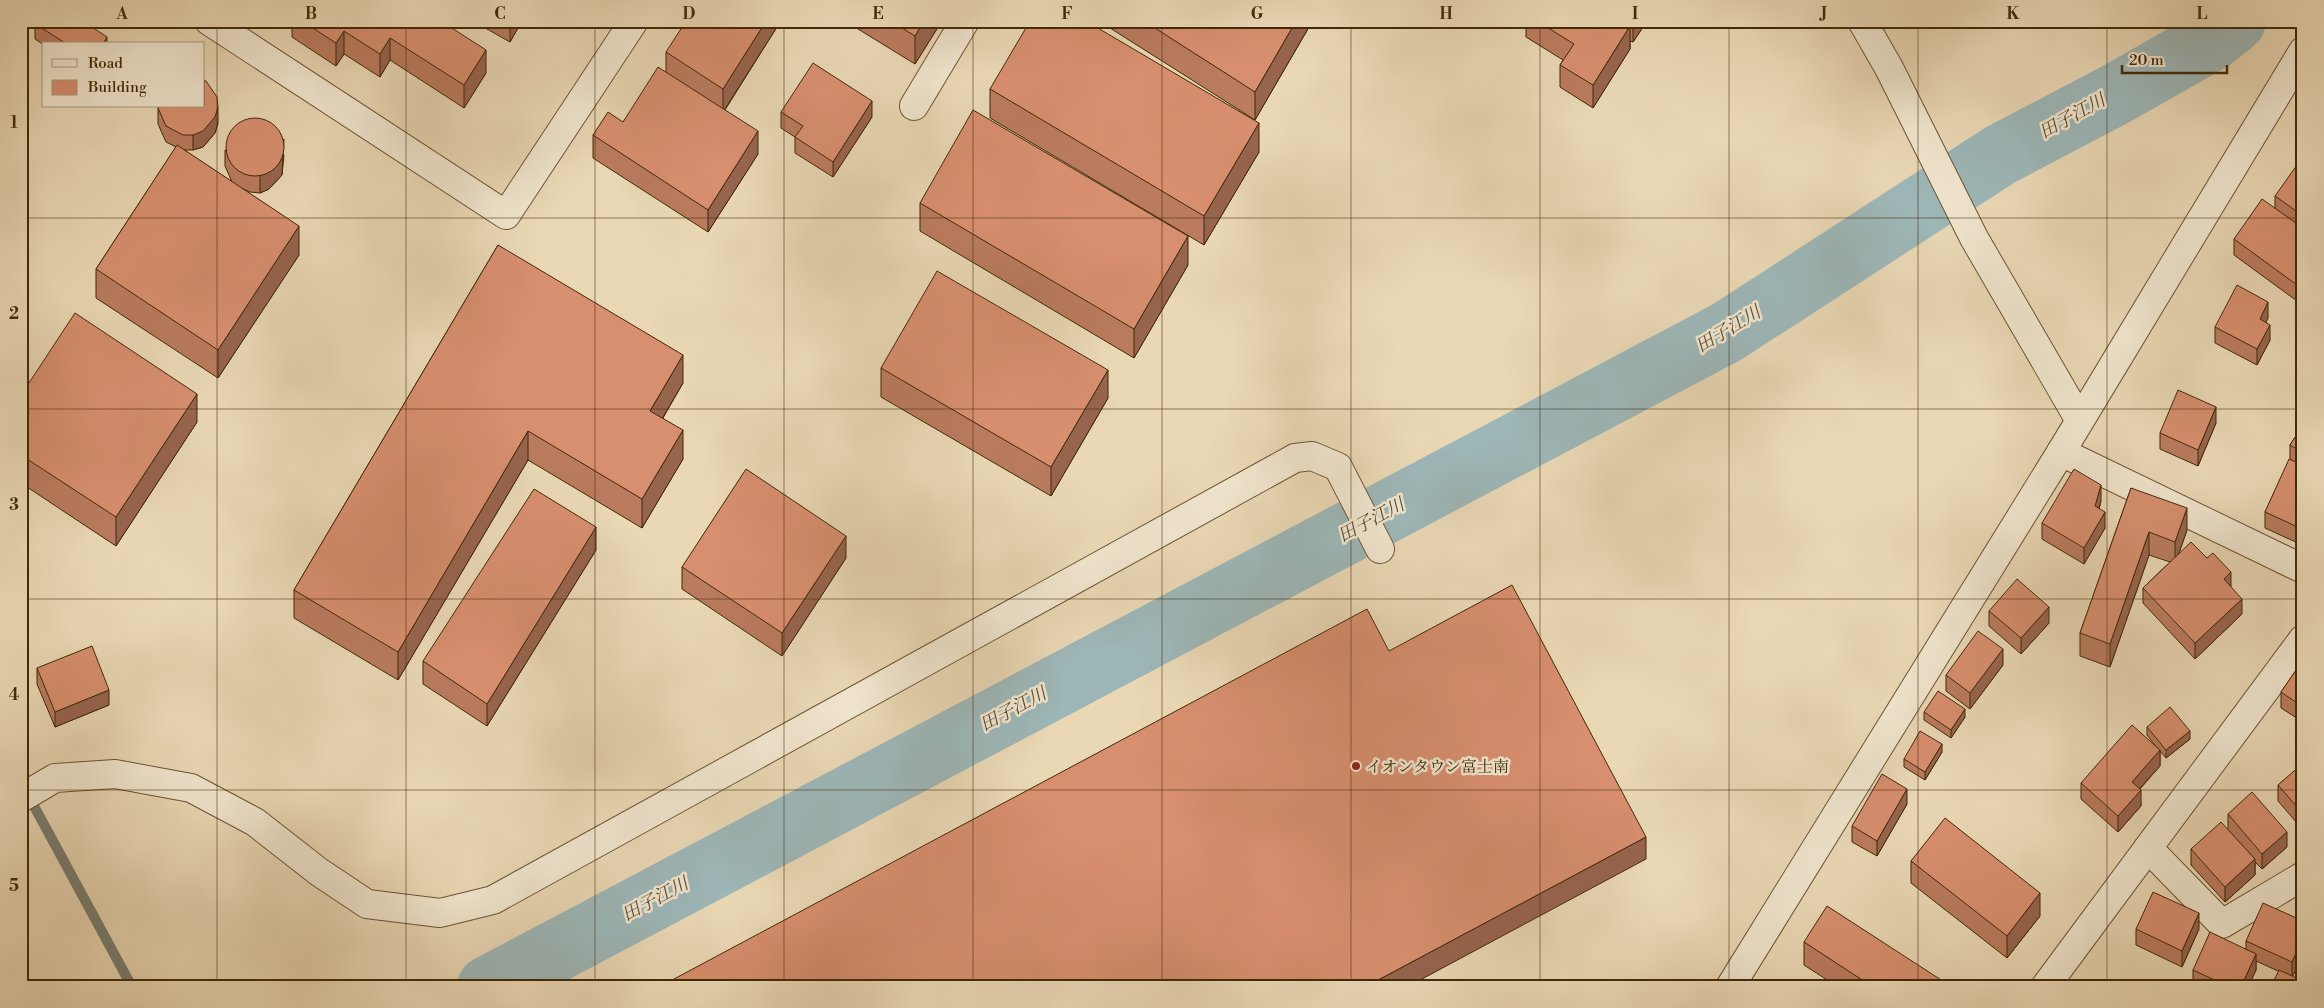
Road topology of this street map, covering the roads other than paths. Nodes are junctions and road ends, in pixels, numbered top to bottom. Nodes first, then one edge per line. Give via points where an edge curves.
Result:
1 (209, 21) edge
2 (634, 21) edge
3 (965, 21) edge
4 (1862, 21) edge
5 (2303, 51) edge
6 (914, 106) dead end
7 (2079, 419) junction
8 (2061, 452) junction
9 (1380, 549) dead end
10 (2303, 569) edge
11 (2303, 639) edge
12 (21, 798) edge
13 (2148, 848) junction
14 (2303, 876) edge
15 (1730, 987) edge
16 (2045, 987) edge

1 - 2 street via 506,215
3 - 6 street
4 - 7 street via 1974,238
5 - 7 street
7 - 8 street
8 - 10 street
8 - 15 street
9 - 12 street via 1338,467 1312,456 1295,458 493,900 440,912 366,904 255,822 191,788 115,774 55,778
11 - 13 street
13 - 14 street via 2222,924
13 - 16 street

